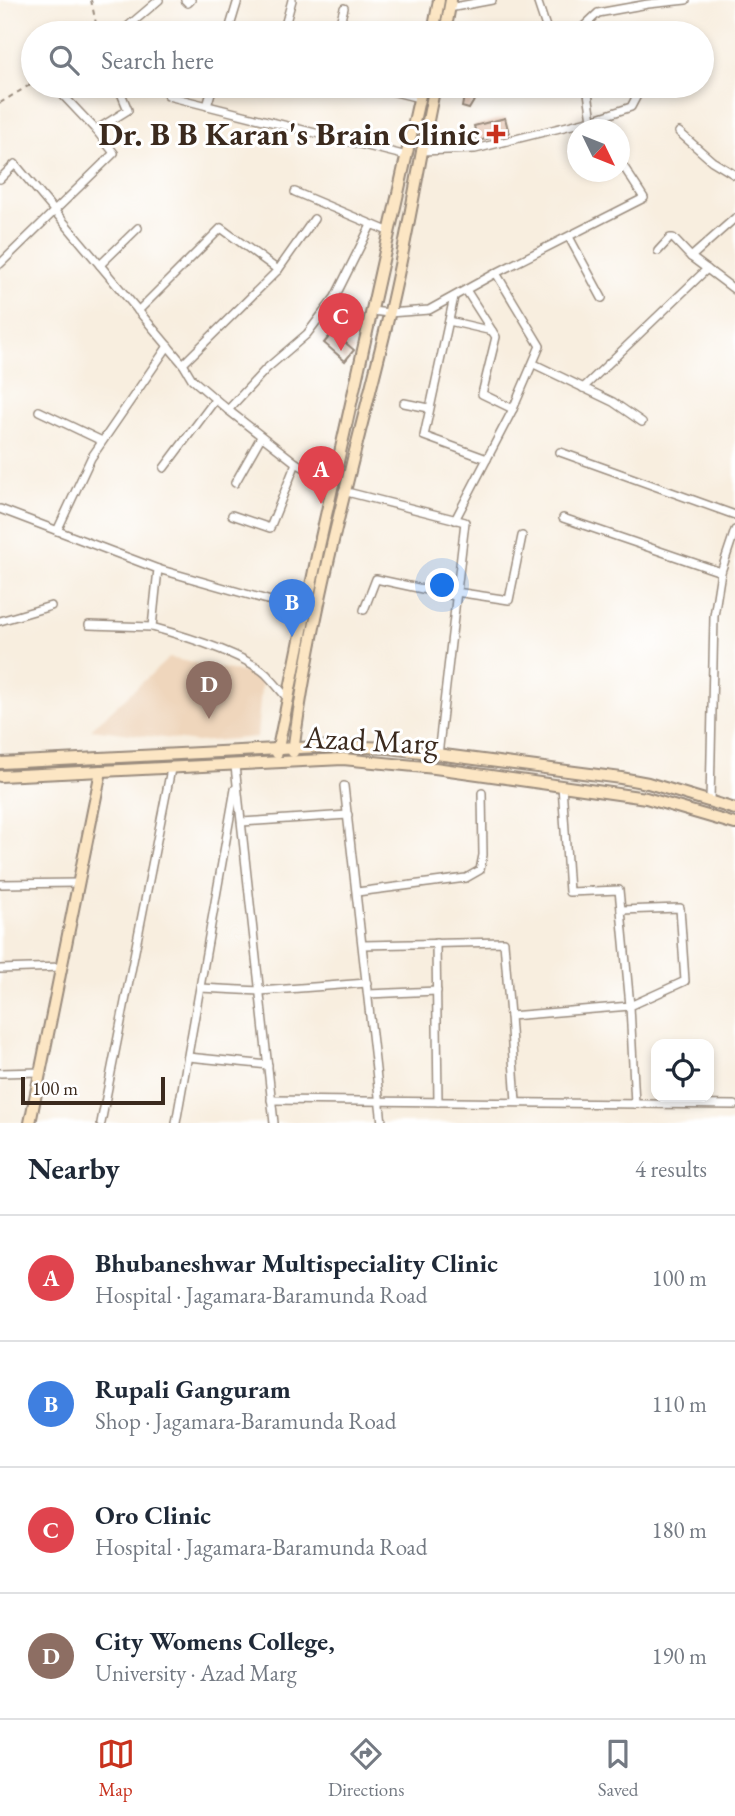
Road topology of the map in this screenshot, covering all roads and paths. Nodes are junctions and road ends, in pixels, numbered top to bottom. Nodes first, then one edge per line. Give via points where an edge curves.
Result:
1 (91, 0) edge
2 (159, 0) edge
3 (185, 0) edge
4 (191, 0) edge
5 (238, 0) edge
6 (292, 0) edge
7 (439, 0) edge
8 (492, 0) edge
9 (537, 0) edge
10 (685, 0) edge
11 (450, 4) edge
12 (344, 8) dead end
13 (95, 21) edge
14 (134, 21) edge
15 (232, 21) edge
16 (286, 21) edge
17 (340, 21) edge
18 (435, 21) edge
19 (544, 21) edge
20 (590, 21) edge
21 (21, 90) edge
22 (66, 98) edge
23 (123, 98) edge
24 (177, 98) edge
25 (209, 98) edge
26 (419, 98) edge
27 (433, 98) edge
28 (589, 98) edge
29 (636, 98) edge
30 (0, 103) edge
31 (207, 106) junction
32 (592, 119) edge
33 (595, 119) edge
34 (567, 126) edge
35 (96, 130) junction
36 (679, 132) dead end
37 (422, 151) junction
38 (407, 156) junction
39 (735, 175) edge
40 (630, 176) edge
41 (0, 179) edge
42 (295, 192) dead end
43 (55, 212) junction
44 (735, 218) edge
45 (314, 219) dead end
46 (371, 225) junction
47 (138, 228) dead end
48 (390, 232) junction
49 (569, 237) junction
50 (658, 251) dead end
51 (691, 257) junction
52 (0, 264) edge
53 (100, 265) junction
54 (278, 270) junction
55 (707, 270) junction
56 (496, 273) junction
57 (466, 290) junction
58 (735, 290) edge
59 (454, 297) junction
60 (602, 298) dead end
61 (138, 311) junction
62 (372, 311) junction
63 (390, 313) junction
64 (449, 321) junction
65 (492, 331) junction
66 (168, 346) junction
67 (183, 364) junction
68 (534, 364) junction
69 (583, 388) junction
70 (215, 400) junction
71 (404, 404) dead end
72 (429, 408) junction
73 (513, 409) junction
74 (228, 410) junction
75 (39, 411) dead end
76 (642, 422) dead end
77 (261, 437) junction
78 (102, 441) junction
79 (560, 452) dead end
80 (487, 459) junction
81 (296, 463) junction
82 (164, 468) dead end
83 (234, 483) dead end
84 (339, 488) junction
85 (0, 509) edge
86 (232, 515) dead end
87 (735, 515) edge
88 (563, 518) dead end
89 (455, 520) junction
90 (735, 530) edge
91 (57, 531) junction
92 (522, 536) dead end
93 (158, 569) junction
94 (721, 572) junction
95 (455, 594) junction
96 (51, 606) dead end
97 (306, 611) junction
98 (364, 611) dead end
99 (0, 621) edge
100 (89, 625) dead end
101 (152, 627) junction
102 (288, 699) junction
103 (293, 748) junction
104 (277, 749) junction
105 (438, 755) junction
106 (292, 762) junction
107 (0, 763) edge
108 (275, 763) junction
109 (235, 766) junction
110 (171, 769) junction
111 (101, 771) junction
112 (0, 776) edge
113 (237, 779) junction
114 (562, 785) junction
115 (344, 786) dead end
116 (481, 793) dead end
117 (710, 801) junction
118 (735, 809) edge
119 (348, 815) junction
120 (242, 822) junction
121 (735, 824) edge
122 (78, 883) junction
123 (0, 884) edge
124 (357, 892) junction
125 (621, 910) junction
126 (436, 943) junction
127 (363, 945) junction
128 (62, 967) junction
129 (0, 969) edge
130 (367, 983) junction
131 (200, 988) junction
132 (260, 991) junction
133 (437, 991) junction
134 (368, 994) junction
135 (630, 1006) junction
136 (510, 1016) junction
137 (188, 1057) junction
138 (268, 1065) junction
139 (41, 1072) junction
140 (0, 1073) edge
141 (271, 1100) junction
142 (380, 1101) junction
143 (438, 1102) junction
144 (516, 1102) junction
145 (635, 1104) junction
146 (735, 1105) edge
147 (30, 1123) edge
148 (101, 1123) edge
149 (176, 1123) edge
150 (274, 1123) edge
151 (382, 1123) edge

1 - 13 path
2 - 14 street
3 - 4 street
5 - 15 street
6 - 16 street
7 - 18 street
8 - 11 street
9 - 19 street
10 - 20 street via 598,13
12 - 17 street
21 - 30 path
22 - 35 street
23 - 35 street via 128,110
24 - 31 street
25 - 31 street
26 - 38 street
27 - 37 street
28 - 32 street
29 - 33 street via 631,107
31 - 38 street
34 - 37 street via 475,149
35 - 43 street via 114,153
36 - 39 street
37 - 63 street
38 - 48 street
40 - 49 street via 644,198
41 - 43 street via 15,164
42 - 46 street
43 - 52 street
43 - 53 street
44 - 51 street
45 - 54 street
46 - 48 street
46 - 74 street via 335,297 307,334
47 - 53 street
48 - 62 street
49 - 56 street
49 - 60 street
50 - 51 street via 673,238
51 - 55 street
53 - 61 street
54 - 61 street via 221,228
54 - 67 street
55 - 58 street
55 - 69 street
56 - 57 street
56 - 68 street via 540,346
57 - 59 street
57 - 65 street
59 - 63 street via 429,310
59 - 64 street
61 - 66 street
62 - 63 street
62 - 84 street
63 - 84 street
64 - 65 street
64 - 72 street
65 - 73 street via 496,337 482,394
66 - 67 street
66 - 78 street
67 - 70 street
68 - 69 street
68 - 73 street
69 - 76 street
70 - 74 street
70 - 82 street
71 - 72 street
72 - 80 street via 424,436
73 - 80 street
74 - 77 street
75 - 78 street
77 - 81 street
77 - 83 street
78 - 91 street
79 - 87 street
80 - 89 street
81 - 84 street
81 - 86 street via 270,528
84 - 89 street
84 - 97 street
84 - 103 street
85 - 91 street
88 - 94 street
89 - 95 street via 465,522
90 - 94 street
91 - 93 street
92 - 95 street via 509,600
93 - 97 street
93 - 101 street
94 - 117 street via 714,616
95 - 98 street via 376,579
95 - 105 street
96 - 99 street
97 - 102 street
100 - 101 street
101 - 102 street via 230,654 264,672
102 - 104 street
103 - 104 street, Azad Marg
103 - 105 street, Azad Marg via 390,748
103 - 106 street
104 - 107 street, Azad Marg
104 - 108 street
105 - 117 street, Azad Marg via 621,778
106 - 108 street, Azad Marg
106 - 114 street, Azad Marg via 374,761
108 - 109 street, Azad Marg
109 - 110 street, Azad Marg
109 - 113 street
110 - 111 street, Azad Marg
110 - 148 street
111 - 112 street, Azad Marg
111 - 122 street
113 - 120 street
113 - 131 street
114 - 121 street, Azad Marg via 646,798
114 - 125 street via 569,892 619,890
115 - 119 street
116 - 124 street via 480,870 466,877
117 - 118 street, Azad Marg
119 - 120 street
119 - 124 street
120 - 132 street
122 - 123 street
122 - 128 street
124 - 127 street
125 - 135 street
125 - 135 street via 680,908 685,981
126 - 127 street
126 - 133 street
126 - 136 street via 504,942
127 - 130 street
128 - 129 street
128 - 139 street
130 - 132 street
130 - 134 street
131 - 132 street
131 - 137 street
132 - 138 street
133 - 134 street
133 - 143 street
134 - 142 street
135 - 136 street
135 - 145 street
136 - 144 street
137 - 138 street
137 - 149 street
138 - 141 street
139 - 140 street
139 - 147 street
141 - 142 street
141 - 150 street
142 - 143 street
142 - 151 street
143 - 144 street
144 - 145 street
145 - 146 street

